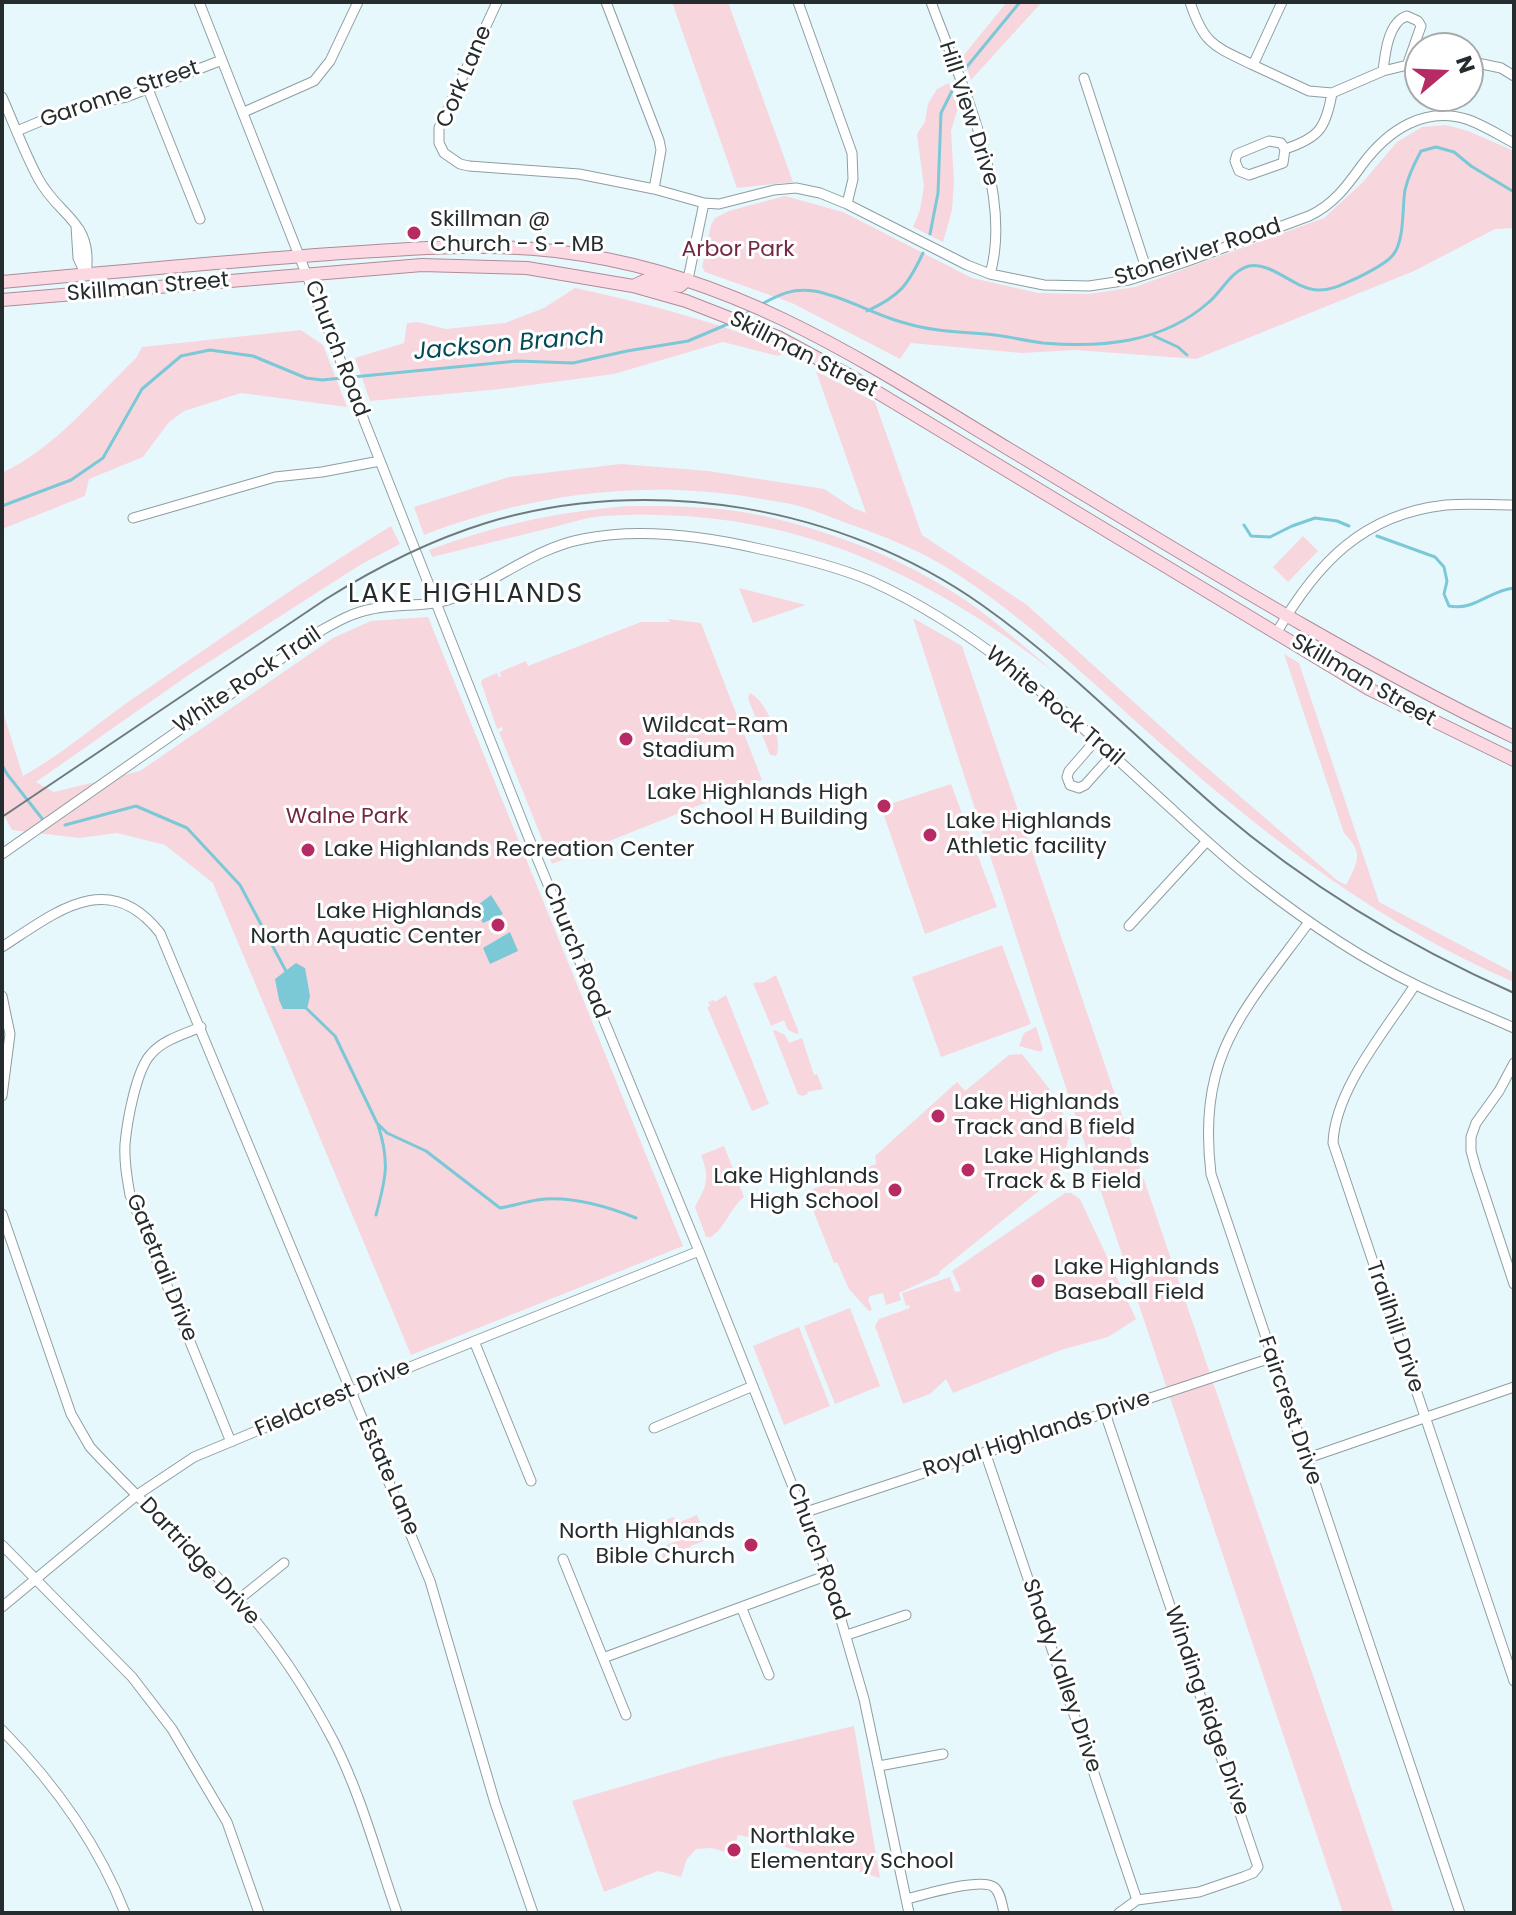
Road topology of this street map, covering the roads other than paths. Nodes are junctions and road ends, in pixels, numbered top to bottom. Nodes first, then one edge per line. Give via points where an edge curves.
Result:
1 (199, 2) edge
2 (358, 2) edge
3 (497, 2) edge
4 (606, 2) edge
5 (798, 2) edge
6 (931, 2) edge
7 (1190, 2) edge
8 (1282, 2) edge
9 (1419, 32) edge
10 (222, 60) junction
11 (1484, 63) edge
12 (1404, 64) edge
13 (1253, 65) junction
14 (1383, 71) junction
15 (1514, 76) edge
16 (1084, 78) dead end
17 (148, 89) junction
18 (1332, 93) junction
19 (2, 97) edge
20 (244, 112) junction
21 (17, 131) junction
22 (1514, 143) edge
23 (1285, 149) junction
24 (654, 189) junction
25 (704, 203) junction
26 (847, 204) junction
27 (200, 219) dead end
28 (300, 256) junction
29 (990, 274) junction
30 (1148, 274) junction
31 (86, 275) junction
32 (308, 275) junction
33 (694, 281) junction
34 (2, 282) edge
35 (633, 286) junction
36 (89, 293) junction
37 (2, 300) edge
38 (954, 414) junction
39 (942, 432) junction
40 (380, 461) junction
41 (1514, 505) edge
42 (133, 518) dead end
43 (437, 603) junction
44 (1287, 614) junction
45 (1277, 632) junction
46 (1514, 737) edge
47 (1095, 741) junction
48 (1112, 755) junction
49 (1514, 760) edge
50 (1207, 841) junction
51 (2, 854) edge
52 (1309, 922) junction
53 (1129, 926) dead end
54 (2, 947) edge
55 (1415, 985) junction
56 (2, 996) edge
57 (201, 1027) junction
58 (1514, 1028) edge
59 (1514, 1063) edge
60 (2, 1096) edge
61 (2, 1214) edge
62 (699, 1251) junction
63 (1514, 1284) edge
64 (474, 1341) junction
65 (1271, 1358) junction
66 (753, 1386) junction
67 (1514, 1387) edge
68 (352, 1391) junction
69 (1105, 1413) junction
70 (1426, 1418) junction
71 (654, 1428) dead end
72 (231, 1442) junction
73 (985, 1452) junction
74 (1305, 1459) junction
75 (531, 1481) dead end
76 (137, 1495) junction
77 (803, 1513) junction
78 (2, 1545) edge
79 (563, 1559) dead end
80 (284, 1563) dead end
81 (828, 1575) junction
82 (37, 1580) junction
83 (238, 1600) junction
84 (2, 1607) edge
85 (742, 1609) junction
86 (906, 1615) dead end
87 (847, 1635) junction
88 (603, 1658) junction
89 (769, 1675) dead end
90 (1514, 1681) edge
91 (626, 1715) dead end
92 (2, 1730) edge
93 (943, 1754) dead end
94 (879, 1766) junction
95 (906, 1899) junction
96 (1137, 1900) junction
97 (125, 1913) edge
98 (259, 1913) edge
99 (397, 1913) edge
100 (533, 1913) edge
101 (909, 1913) edge
102 (1004, 1913) edge
103 (1119, 1913) edge
104 (1460, 1913) edge

1 - 10 street, Church Road
2 - 20 street via 330,61 314,81
3 - 24 street, Cork Lane via 439,128 444,153 469,166 579,174
4 - 24 street via 659,140
5 - 26 street via 852,153
6 - 29 street, Hill View Drive via 993,184 998,239
7 - 13 street via 1209,42
8 - 13 street
9 - 14 street via 1418,21 1407,16 1398,21
10 - 17 street, Garonne Street
10 - 20 street, Church Road
11 - 15 street
12 - 14 street
13 - 18 street via 1309,91
14 - 18 street
16 - 30 street
17 - 21 street, Garonne Street via 72,108
17 - 27 street
18 - 23 street via 1323,126 1307,141
19 - 21 street
20 - 28 street, Church Road
21 - 31 street via 43,187 76,226 78,258
22 - 30 street, Stoneriver Road via 1456,117 1415,120 1376,147 1321,211
23 - 23 street via 1283,163 1249,175 1239,171 1235,161 1241,151 1269,141
24 - 25 street
25 - 26 street, Stoneriver Road via 788,188
25 - 33 street
26 - 29 street, Stoneriver Road
28 - 31 main road, Skillman Street
28 - 32 street, Church Road
28 - 33 main road, Skillman Street via 495,246 586,255
29 - 30 street, Stoneriver Road via 1068,287
31 - 34 main road, Skillman Street
31 - 36 main road
32 - 35 main road, Skillman Street via 480,265 568,273
32 - 36 main road, Skillman Street
32 - 40 street, Church Road
33 - 35 main road via 680,286 646,280
33 - 38 main road, Skillman Street via 829,341
35 - 39 main road, Skillman Street via 730,316 787,342
36 - 37 main road, Skillman Street
38 - 39 main road
38 - 44 main road, Skillman Street
39 - 45 main road, Skillman Street
40 - 42 street via 275,477
40 - 43 street, Church Road
41 - 44 street via 1445,505 1374,526 1320,567
43 - 47 street, White Rock Trail via 479,588 539,552 585,538 681,536 726,541 835,568 907,599 1015,669
43 - 51 street, White Rock Trail via 373,608 322,630
43 - 62 street, Church Road
44 - 45 street
44 - 46 main road, Skillman Street via 1408,685
45 - 49 main road, Skillman Street via 1392,701
47 - 48 street, White Rock Trail
47 - 48 street via 1069,771 1070,785 1085,785
48 - 50 street, White Rock Trail
50 - 52 street, White Rock Trail
50 - 53 street
52 - 55 street, White Rock Trail
52 - 65 street, Faircrest Drive via 1239,1018 1214,1073 1208,1110 1211,1174
54 - 57 street, Estate Lane via 64,907 99,898 122,902 142,913 163,939
55 - 58 street, White Rock Trail
55 - 70 street, Trailhill Drive via 1347,1090 1333,1143
56 - 60 street via 10,1034
57 - 68 street, Estate Lane
57 - 72 street, Gatetrail Drive via 149,1055 133,1101 125,1169 130,1195
59 - 63 street via 1471,1137 1473,1160
61 - 76 street, Dartridge Drive via 75,1422 90,1447
62 - 64 street, Fieldcrest Drive
62 - 66 street, Church Road
64 - 68 street, Fieldcrest Drive
64 - 75 street
65 - 69 street, Royal Highlands Drive
65 - 74 street, Faircrest Drive
66 - 71 street
66 - 77 street, Church Road
67 - 70 street
68 - 72 street, Fieldcrest Drive
68 - 100 street, Estate Lane via 430,1581
69 - 73 street, Royal Highlands Drive
69 - 96 street, Winding Ridge Drive via 1258,1867 1199,1892
70 - 74 street
70 - 90 street, Trailhill Drive
72 - 76 street, Fieldcrest Drive via 181,1464
73 - 77 street, Royal Highlands Drive
73 - 96 street, Shady Valley Drive
74 - 104 street, Faircrest Drive
76 - 82 street, Fieldcrest Drive
76 - 83 street, Dartridge Drive
77 - 81 street, Church Road
78 - 82 street
79 - 88 street
80 - 83 street
81 - 85 street
81 - 87 street, Church Road
82 - 84 street, Fieldcrest Drive
82 - 98 street via 132,1677 185,1748 227,1822
83 - 99 street, Dartridge Drive via 334,1742
85 - 88 street
85 - 89 street
86 - 87 street
87 - 94 street, Church Road
88 - 91 street
92 - 97 street via 66,1803
93 - 94 street
94 - 95 street, Church Road
95 - 101 street, Church Road
95 - 102 street via 982,1882 995,1887
96 - 103 street, Winding Ridge Drive

